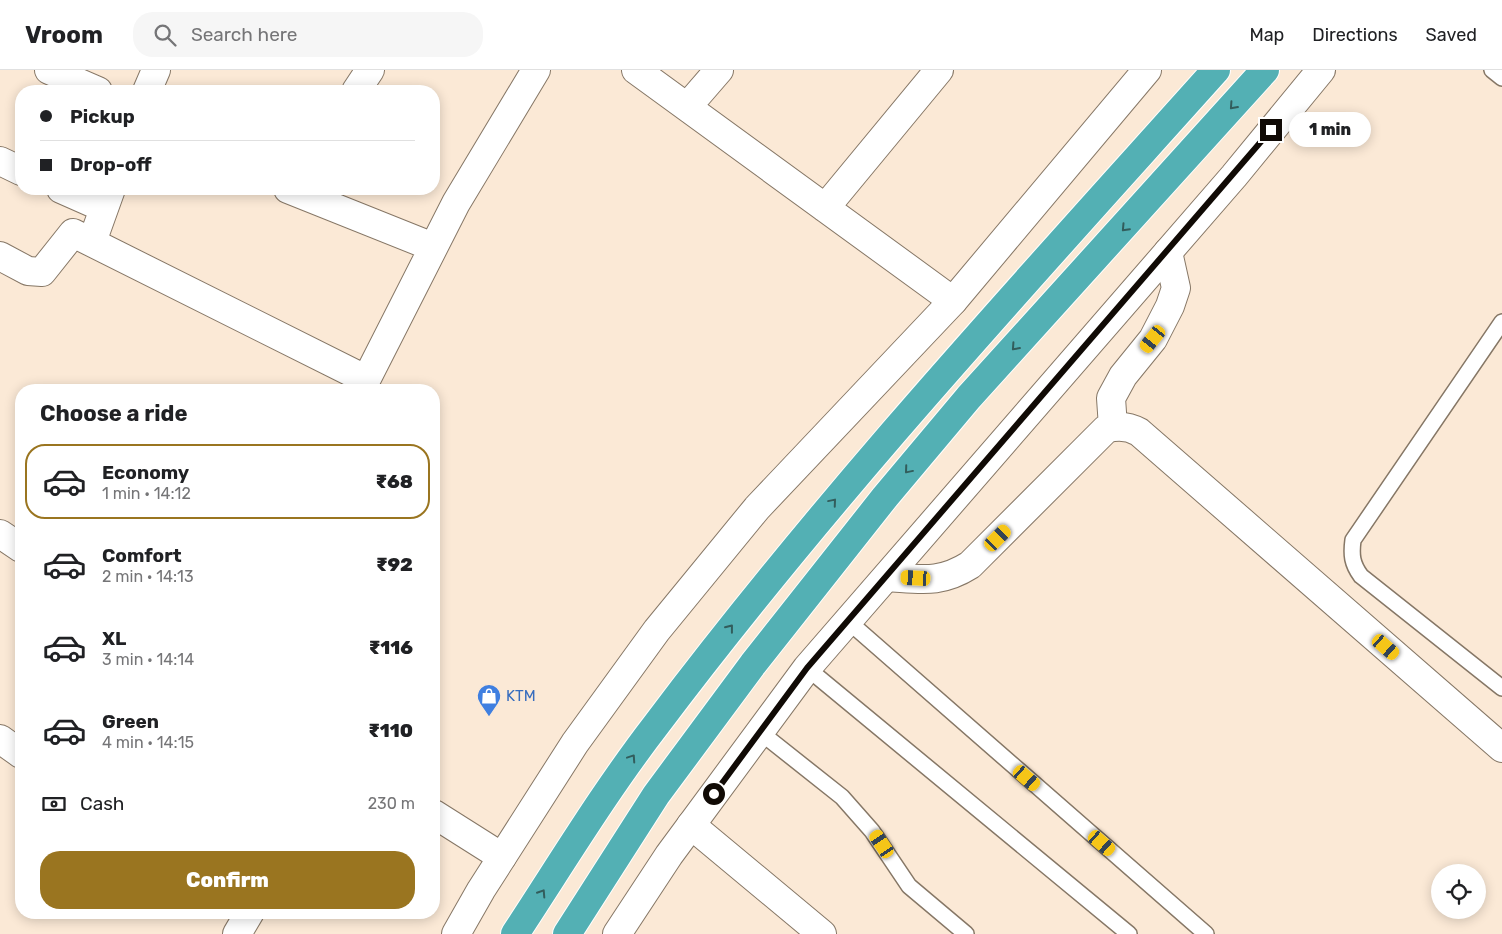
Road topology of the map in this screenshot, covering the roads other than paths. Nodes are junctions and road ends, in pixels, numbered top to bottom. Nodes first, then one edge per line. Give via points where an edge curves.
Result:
1 (49, 70) edge
2 (156, 70) edge
3 (370, 70) edge
4 (536, 70) edge
5 (636, 70) edge
6 (719, 70) edge
7 (939, 70) edge
8 (1147, 70) edge
9 (1216, 70) edge
10 (1265, 70) edge
11 (1322, 70) edge
12 (1492, 70) edge
13 (1502, 78) edge
14 (84, 85) edge
15 (150, 85) edge
16 (360, 85) edge
17 (686, 107) junction
18 (0, 162) edge
19 (15, 168) edge
20 (93, 195) edge
21 (303, 195) edge
22 (108, 198) edge
23 (825, 208) junction
24 (92, 242) junction
25 (433, 247) junction
26 (1168, 252) junction
27 (0, 256) edge
28 (953, 301) junction
29 (1502, 322) edge
30 (363, 384) edge
31 (1114, 426) junction
32 (0, 534) edge
33 (15, 544) edge
34 (887, 577) junction
35 (848, 621) junction
36 (807, 668) junction
37 (1502, 688) edge
38 (760, 732) junction
39 (0, 739) edge
40 (1502, 748) edge
41 (15, 750) edge
42 (440, 818) edge
43 (691, 825) junction
44 (502, 857) junction
45 (456, 934) edge
46 (516, 934) edge
47 (567, 934) edge
48 (617, 934) edge
49 (822, 934) edge
50 (966, 934) edge
51 (1129, 934) edge
52 (1206, 934) edge

1 - 14 street
2 - 15 street
3 - 16 street
4 - 25 street
5 - 17 street
6 - 17 street
7 - 23 street
8 - 28 street
46 -> 9 highway via 654,727 768,580 900,422
10 -> 47 highway via 969,397 885,497 753,664 656,795
11 - 26 street
12 - 13 lane
17 - 23 street
18 - 19 street
20 - 22 street
21 - 25 street
22 - 24 street
23 - 28 street
24 - 27 street via 73,233 42,272 28,271
24 - 30 street
25 - 30 street
26 - 31 street via 1176,288 1153,339 1123,376 1111,398
26 - 34 street
28 - 44 street via 757,508 657,630 575,743
29 - 37 lane via 1353,540 1351,556 1354,568 1361,576
31 - 34 street via 1106,429 970,565 953,575 931,579
31 - 40 street via 1139,432
32 - 33 street
34 - 35 street
35 - 36 street
35 - 52 lane
36 - 38 street
36 - 51 lane
38 - 43 street
38 - 50 lane via 842,797 872,831 909,886
39 - 41 street
42 - 44 street
43 - 48 street
43 - 49 street
44 - 45 street

